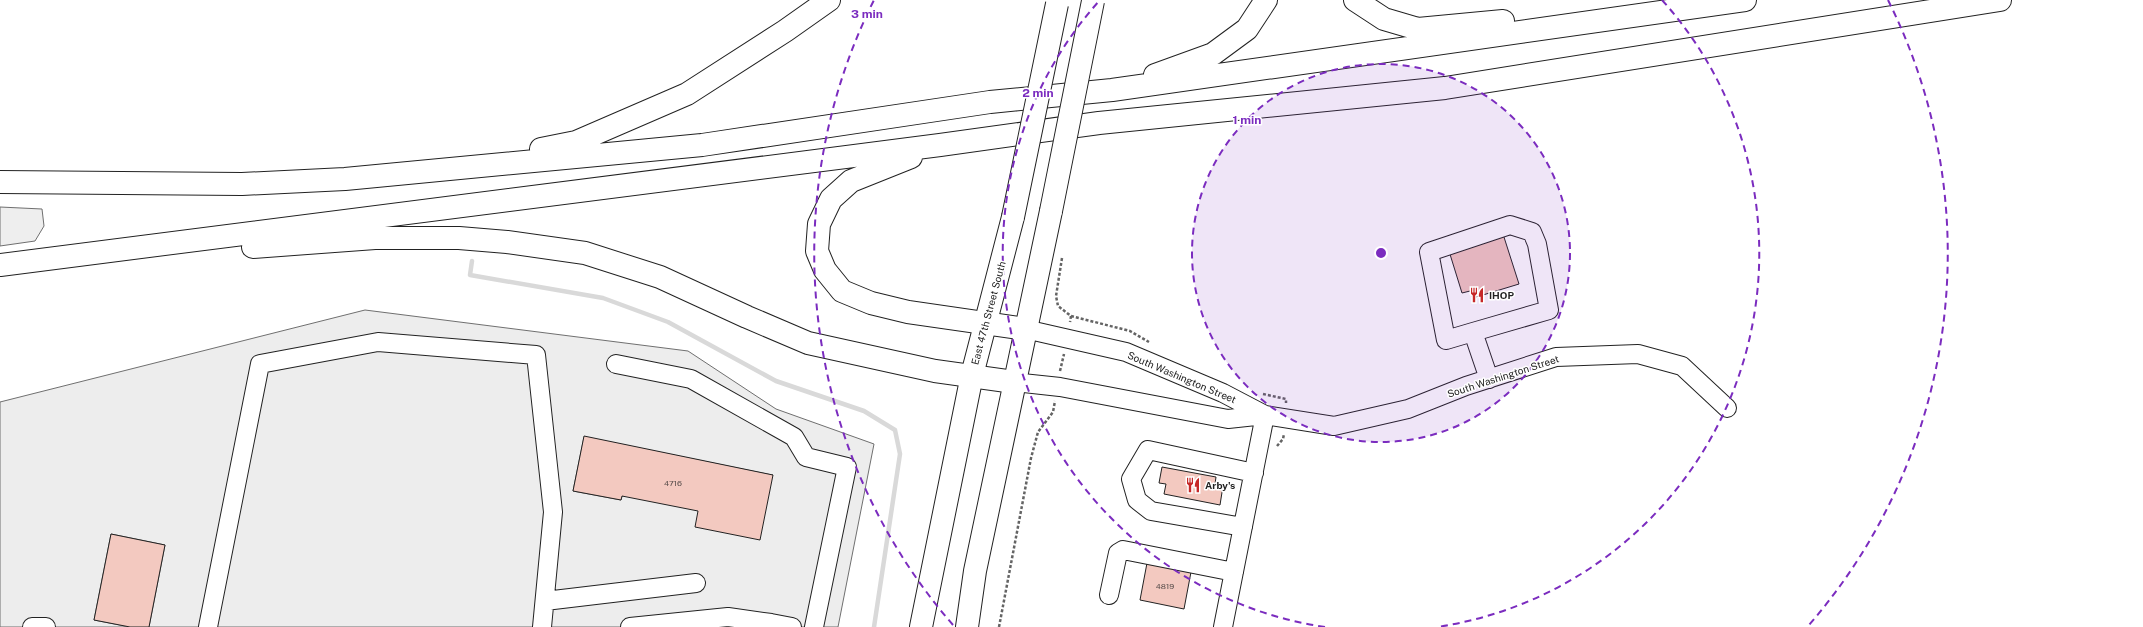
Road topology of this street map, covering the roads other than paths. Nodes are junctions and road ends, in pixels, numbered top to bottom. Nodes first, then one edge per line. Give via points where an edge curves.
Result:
1 (829, 0) edge
2 (1094, 0) edge
3 (1266, 0) edge
4 (1355, 0) edge
5 (1744, 0) edge
6 (2000, 0) edge
7 (1058, 2) edge
8 (1648, 15) junction
9 (1112, 90) junction
10 (940, 145) junction
11 (433, 172) junction
12 (0, 182) edge
13 (30, 262) junction
14 (0, 265) edge
15 (986, 323) junction
16 (1026, 329) junction
17 (1473, 332) junction
18 (616, 364) dead end
19 (972, 375) junction
20 (1489, 379) junction
21 (1014, 382) junction
22 (1728, 408) dead end
23 (1265, 415) junction
24 (1254, 473) junction
25 (1243, 528) junction
26 (1234, 572) junction
27 (696, 583) dead end
28 (1109, 595) dead end
29 (545, 600) junction
30 (771, 625) edge
31 (32, 627) edge
32 (46, 627) edge
33 (208, 627) edge
34 (542, 627) edge
35 (630, 627) edge
36 (792, 627) edge
37 (814, 627) edge
38 (921, 627) edge
39 (967, 627) edge
40 (1223, 627) edge

1 - 11 main road via 687,94 576,142
2 - 16 main road, bridge
3 - 9 main road via 1247,29 1213,54
4 - 8 main road via 1384,19 1418,29 1522,20
5 - 8 main road
6 - 10 main road via 1445,88 1099,123
7 - 15 main road, East 47th Street South, bridge via 1013,217
8 - 9 main road
9 - 11 main road via 990,102 702,145
10 - 13 main road
10 - 15 main road via 851,181 828,205 819,224 817,251 825,270 842,291 871,303 908,312
11 - 12 main road via 242,184
13 - 14 main road
13 - 19 main road via 375,238 459,238 507,242 585,253 660,277 747,318 808,343 928,369
15 - 16 main road
15 - 19 main road, East 47th Street South
16 - 21 main road
16 - 23 street, South Washington Street via 1126,352 1223,393
17 - 17 street via 1446,340 1429,252 1510,225 1532,232 1537,244 1549,310
17 - 20 street
18 - 37 street via 691,379 794,437 806,457 847,467
19 - 21 main road
19 - 38 main road, East 47th Street South
20 - 22 street, South Washington Street via 1556,357 1638,354 1682,366
20 - 23 street, South Washington Street via 1408,409 1334,426
21 - 23 street, South Washington Street via 1058,387 1228,419
21 - 39 main road via 975,571
23 - 24 street
24 - 25 street
24 - 25 street via 1148,450 1131,478 1137,500 1151,511
25 - 26 street
26 - 28 street via 1123,550 1118,553
26 - 40 street
27 - 29 street
29 - 33 street via 553,512 536,356 378,342 260,364
29 - 34 street
30 - 35 street via 728,617
30 - 36 street
31 - 32 street

